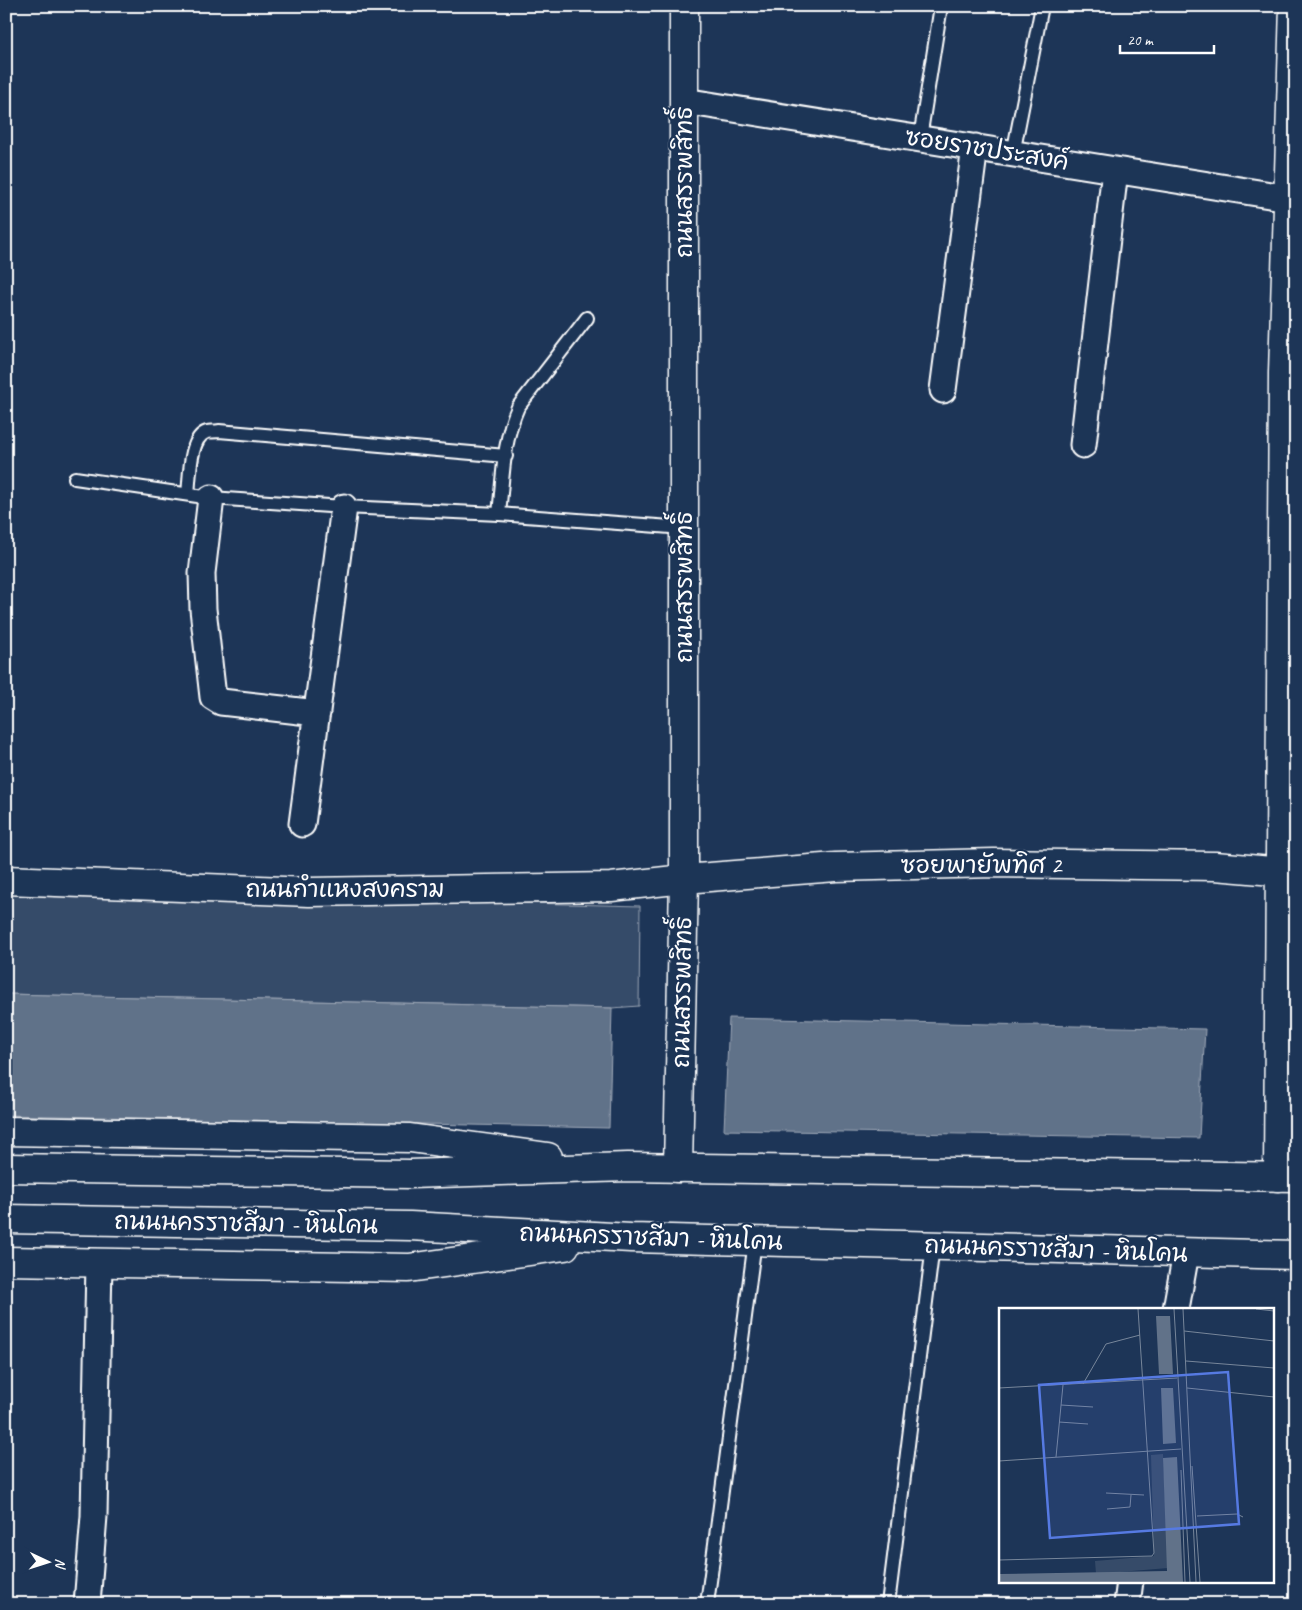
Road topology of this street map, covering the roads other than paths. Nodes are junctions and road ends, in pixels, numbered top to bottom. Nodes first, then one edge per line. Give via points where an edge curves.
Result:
1 (684, 6) edge
2 (941, 6) edge
3 (1042, 6) edge
4 (1294, 6) edge
5 (684, 101) junction
6 (920, 138) junction
7 (975, 148) junction
8 (1012, 154) junction
9 (1115, 170) junction
10 (1289, 198) junction
11 (587, 318) dead end
12 (1290, 377) edge
13 (943, 390) dead end
14 (1083, 445) dead end
15 (506, 456) junction
16 (75, 478) dead end
17 (199, 496) junction
18 (344, 507) junction
19 (499, 514) junction
20 (684, 528) junction
21 (317, 713) junction
22 (302, 824) dead end
23 (1287, 873) edge
24 (684, 879) junction
25 (6, 880) edge
26 (6, 1131) edge
27 (628, 1167) junction
28 (6, 1168) edge
29 (678, 1168) junction
30 (1287, 1177) edge
31 (6, 1219) edge
32 (631, 1238) junction
33 (755, 1241) junction
34 (933, 1246) junction
35 (1186, 1253) junction
36 (1296, 1255) edge
37 (6, 1261) edge
38 (99, 1262) junction
39 (1176, 1308) edge
40 (1130, 1582) edge
41 (87, 1604) edge
42 (707, 1604) edge
43 (888, 1604) edge
44 (1127, 1604) edge

1 - 5 main road, ถนนสรรพสิทธิ์
2 - 6 lane
3 - 8 lane
4 - 10 main road
5 - 6 street, ซอยราชประสงค์
5 - 20 main road, ถนนสรรพสิทธิ์
6 - 7 street, ซอยราชประสงค์
7 - 8 street, ซอยราชประสงค์
7 - 13 street
8 - 9 street, ซอยราชประสงค์
9 - 10 street, ซอยราชประสงค์
9 - 14 street
10 - 12 main road
11 - 15 lane via 518,407 511,422
12 - 23 main road
15 - 17 lane via 206,432 193,448
15 - 19 lane
16 - 17 lane
17 - 18 lane
17 - 21 street via 203,609 213,697 221,702
18 - 19 lane
18 - 21 street
19 - 20 lane
20 - 24 main road, ถนนสรรพสิทธิ์
21 - 22 street
23 - 24 main road, ซอยพายัพทิศ 2 via 1215,866 994,864 836,867
23 - 30 main road
24 - 25 main road, ถนนกำแหงสงคราม via 611,887 309,892
24 - 29 main road, ถนนสรรพสิทธิ์
26 - 27 main road via 410,1138
27 - 28 main road via 410,1174
27 - 29 main road
29 - 30 main road
31 - 32 main road, ถนนนครราชสีมา - หินโคน via 410,1226
32 - 33 main road, ถนนนครราชสีมา - หินโคน
32 - 38 main road via 409,1268
33 - 34 main road, ถนนนครราชสีมา - หินโคน
33 - 42 lane
34 - 35 main road, ถนนนครราชสีมา - หินโคน
34 - 43 lane
35 - 36 main road, ถนนนครราชสีมา - หินโคน
35 - 39 street
37 - 38 main road
38 - 41 street via 94,1516
40 - 44 street

